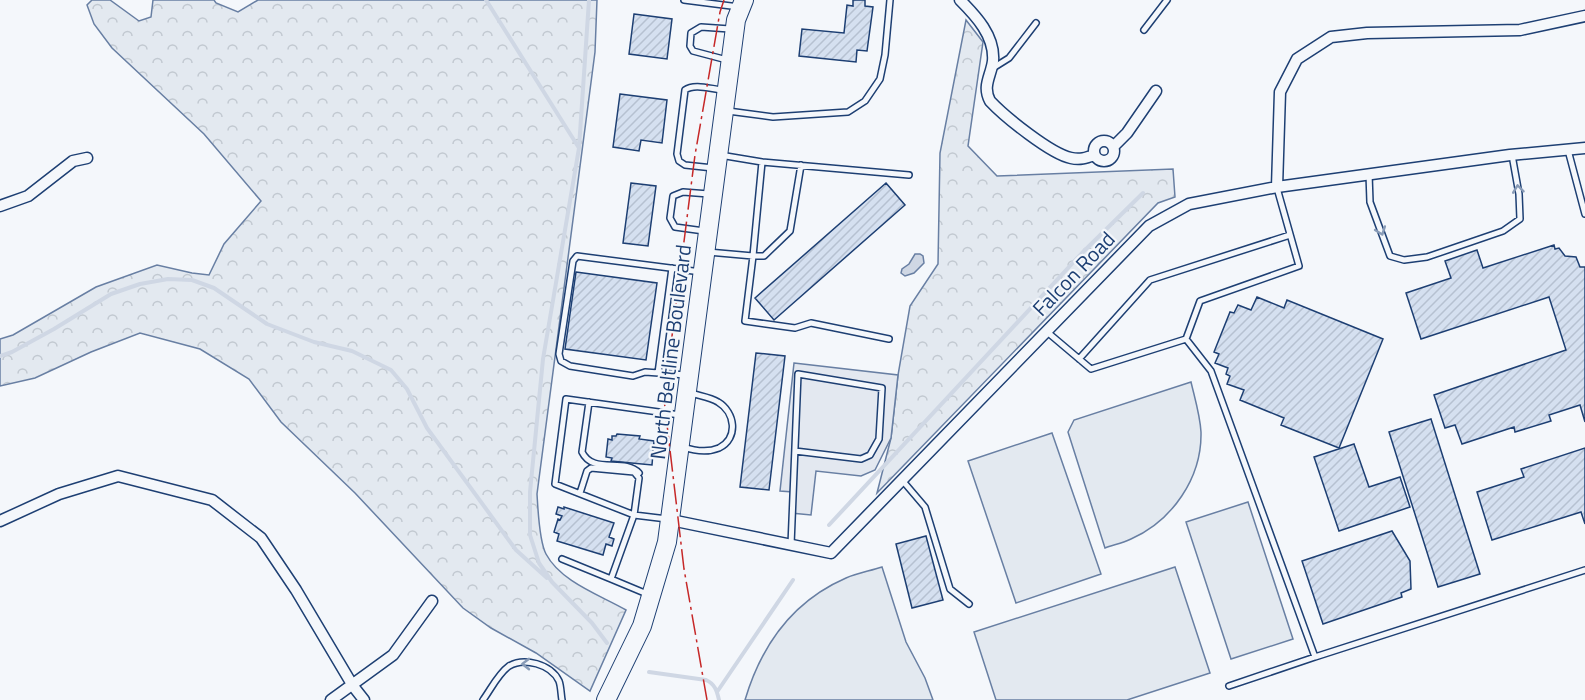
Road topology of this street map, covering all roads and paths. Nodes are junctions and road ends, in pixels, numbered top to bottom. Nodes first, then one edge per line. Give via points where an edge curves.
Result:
1 (684, 0) edge
2 (890, 0) edge
3 (960, 0) edge
4 (1167, 0) edge
5 (742, 4) edge
6 (1585, 16) edge
7 (1036, 23) dead end
8 (735, 30) junction
9 (1144, 30) dead end
10 (731, 61) junction
11 (992, 69) junction
12 (727, 91) junction
13 (1156, 91) dead end
14 (724, 111) junction
15 (1585, 148) edge
16 (1568, 150) junction
17 (1512, 155) junction
18 (87, 158) dead end
19 (718, 162) junction
20 (762, 162) junction
21 (801, 165) junction
22 (1369, 174) junction
23 (909, 175) dead end
24 (1277, 187) junction
25 (714, 195) junction
26 (0, 206) edge
27 (1585, 214) edge
28 (709, 232) junction
29 (1290, 235) junction
30 (706, 251) junction
31 (753, 256) junction
32 (672, 268) junction
33 (704, 272) junction
34 (1046, 331) junction
35 (889, 339) dead end
36 (1186, 339) junction
37 (1079, 359) junction
38 (658, 373) junction
39 (689, 384) junction
40 (589, 402) junction
41 (685, 416) junction
42 (681, 447) junction
43 (795, 451) junction
44 (639, 478) junction
45 (902, 480) junction
46 (580, 494) junction
47 (634, 515) junction
48 (671, 520) junction
49 (0, 521) edge
50 (791, 545) junction
51 (562, 559) dead end
52 (1585, 570) edge
53 (611, 579) junction
54 (653, 596) junction
55 (432, 601) dead end
56 (969, 604) dead end
57 (1315, 657) junction
58 (353, 686) junction
59 (1229, 686) dead end
60 (332, 700) edge
61 (364, 700) edge
62 (483, 700) edge
63 (562, 700) edge
64 (606, 700) edge

1 - 5 lane
2 - 14 lane via 880,79 865,101 848,112 773,117
3 - 11 street via 989,38 993,48
4 - 9 lane
5 - 8 main road, North Beltline Boulevard
6 - 24 street via 1520,30 1331,37 1297,59 1280,92
7 - 11 lane via 1009,58
8 - 10 main road, North Beltline Boulevard
8 - 10 lane via 701,27 691,33 693,51
10 - 12 main road, North Beltline Boulevard
11 - 13 street via 986,90 996,108 1053,151 1083,159 1094,155 1098,143 1108,142 1113,147
12 - 14 main road, North Beltline Boulevard
12 - 19 lane via 694,87 685,90 679,161 685,165
14 - 19 main road, North Beltline Boulevard
15 - 16 street, Falcon Road
16 - 17 street, Falcon Road
16 - 27 lane
17 - 22 street, Falcon Road
22 -> 17 lane via 1370,202 1390,256 1404,260 1427,257 1503,231 1520,219
18 - 26 street via 73,160 28,196
19 - 20 lane
19 - 25 main road, North Beltline Boulevard
20 - 21 lane
20 - 31 lane
21 - 23 lane
21 - 31 lane via 790,231 764,256
22 - 24 street, Falcon Road
24 - 29 lane
24 - 34 street, Falcon Road via 1189,204 1149,226
25 - 28 main road, North Beltline Boulevard
25 - 28 lane via 683,192 673,196 670,218 675,227
28 - 30 main road, North Beltline Boulevard
29 - 36 lane via 1299,266 1200,301
29 - 37 lane via 1150,280
30 - 31 lane
30 - 33 main road, North Beltline Boulevard
31 - 35 lane via 745,321 795,328 811,323
32 - 33 lane
32 - 38 lane
32 - 38 lane via 577,256 573,261 559,354 561,361 570,366 633,376
33 - 39 main road, North Beltline Boulevard
34 - 37 lane
34 - 45 street, Falcon Road
36 - 37 lane via 1091,369
36 - 57 lane via 1211,372
38 - 39 lane
39 - 41 main road, North Beltline Boulevard
39 - 42 lane via 719,402 730,413 733,425 730,437 720,447 699,452
40 - 41 lane
40 - 44 lane via 582,452 585,458 598,464 631,467 637,470
40 - 46 lane via 566,399 555,484
41 - 42 main road, North Beltline Boulevard
42 - 48 main road, North Beltline Boulevard
43 - 43 lane via 798,374 882,388 879,439 870,455 861,459
43 - 50 lane
44 - 46 lane via 634,472 591,468
44 - 47 lane
45 - 50 street, Falcon Road via 831,553
45 - 56 lane via 926,507 951,589
46 - 47 lane
47 - 48 lane
47 - 53 lane
48 - 50 street, Falcon Road
48 - 54 main road, North Beltline Boulevard
49 - 58 street via 59,494 118,477 212,500 261,538
51 - 53 lane
52 - 57 lane
53 - 54 lane
54 - 64 main road, North Beltline Boulevard via 629,657
55 - 58 street via 393,655
57 - 59 lane
58 - 60 street
58 - 61 street
63 -> 62 lane via 559,681 551,672 523,661 502,672

